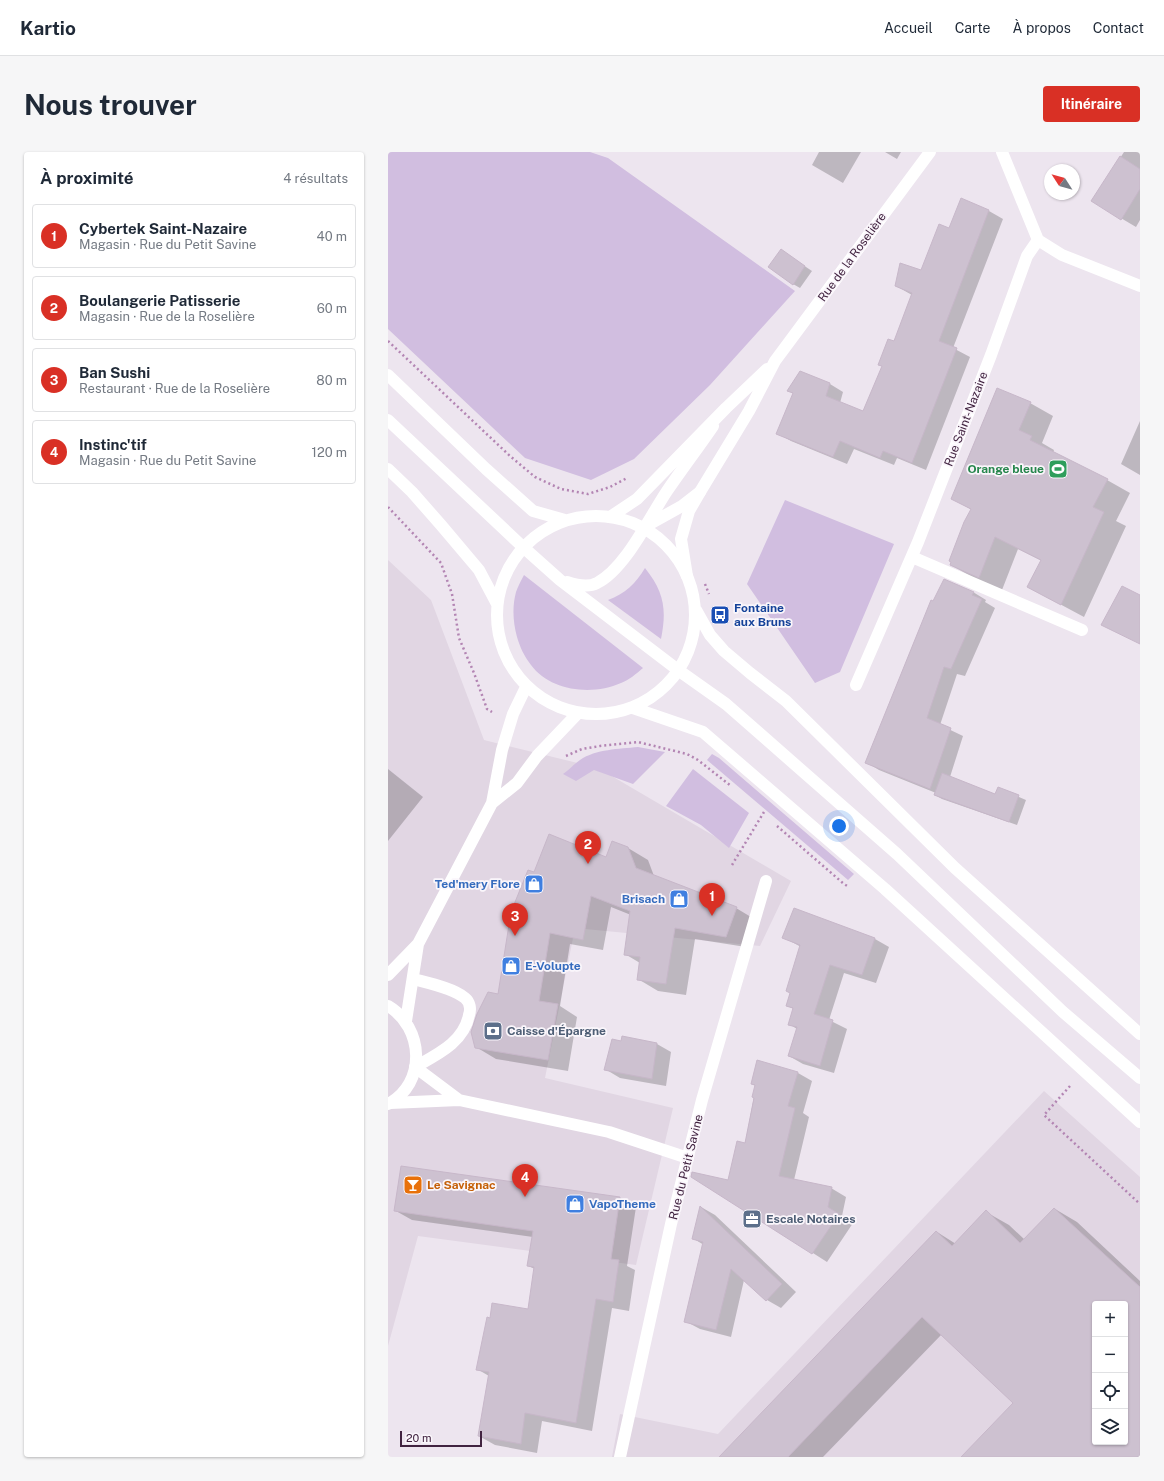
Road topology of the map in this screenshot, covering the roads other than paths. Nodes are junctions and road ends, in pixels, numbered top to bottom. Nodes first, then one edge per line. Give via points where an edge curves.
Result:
1 (930, 152) edge
2 (1002, 152) edge
3 (1038, 240) junction
4 (1140, 286) edge
5 (775, 361) junction
6 (388, 375) edge
7 (726, 408) junction
8 (388, 420) edge
9 (388, 470) edge
10 (700, 492) junction
11 (610, 517) junction
12 (566, 520) junction
13 (643, 528) junction
14 (523, 547) junction
15 (912, 557) junction
16 (687, 576) junction
17 (560, 580) junction
18 (497, 604) junction
19 (695, 609) junction
20 (1082, 630) dead end
21 (678, 670) junction
22 (856, 685) dead end
23 (526, 687) junction
24 (633, 708) junction
25 (578, 713) junction
26 (492, 803) junction
27 (766, 881) dead end
28 (418, 944) junction
29 (388, 975) edge
30 (413, 979) junction
31 (388, 1006) edge
32 (406, 1021) junction
33 (1140, 1034) edge
34 (415, 1066) junction
35 (1140, 1078) edge
36 (459, 1100) junction
37 (389, 1103) edge
38 (1140, 1122) edge
39 (688, 1158) junction
40 (620, 1457) edge

1 - 5 street, Rue de la Roselière
2 - 3 street
3 - 4 street via 1062,255
3 - 15 street, Rue Saint-Nazaire via 1027,256 992,354
5 - 7 street, Rue de la Roselière
5 - 10 street, Rue de la Roselière
6 - 12 street via 533,511
7 - 11 street, Rue de la Roselière via 637,499
7 - 13 street
8 - 14 street
9 - 18 street via 412,492 479,570
10 - 13 street via 682,506
10 - 16 street, Rue de la Roselière via 690,511 681,539
11 - 12 street via 588,516
11 - 13 street
12 - 14 street via 542,531
13 - 16 street via 669,548
13 - 17 street via 631,549 614,570 596,584 578,586
14 - 17 street
14 - 18 street via 504,577
15 - 20 street
15 - 22 street, Rue Saint-Nazaire
16 - 19 street
17 - 21 street
18 - 23 street via 496,626 502,648 512,669
19 - 21 street via 692,641
19 - 33 street via 710,635 724,651 786,701 955,868
21 - 24 street via 666,686
21 - 35 street via 726,704 897,854 1063,1012
23 - 25 street via 550,704
23 - 26 street via 513,714 502,750
24 - 25 street via 597,715
24 - 38 street via 703,732 885,889
25 - 26 street via 537,756 517,783
26 - 28 street
27 - 39 street, Rue du Petit Savine via 702,1100
28 - 29 street
28 - 30 street
30 - 32 street
30 - 34 street via 455,992 466,999 471,1008 460,1036 446,1050
31 - 32 street
32 - 34 street via 417,1051
34 - 36 street
34 - 37 street via 410,1081 402,1093
36 - 37 street
36 - 39 street via 609,1132
39 - 40 street, Rue du Petit Savine

